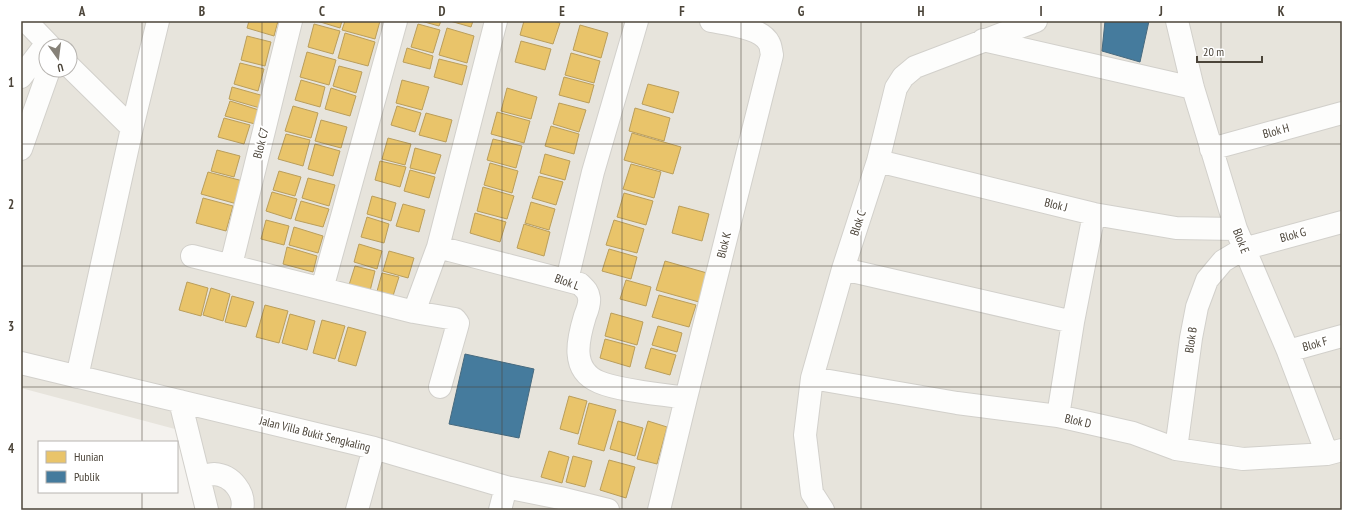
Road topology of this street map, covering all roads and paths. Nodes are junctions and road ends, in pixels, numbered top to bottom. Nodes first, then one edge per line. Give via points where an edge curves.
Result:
1 (26, 21) edge
2 (158, 21) edge
3 (291, 21) edge
4 (396, 21) edge
5 (496, 21) edge
6 (637, 21) edge
7 (711, 21) edge
8 (1036, 21) edge
9 (1177, 21) edge
10 (42, 38) edge
11 (983, 40) junction
12 (38, 56) edge
13 (78, 75) edge
14 (21, 77) edge
15 (46, 78) edge
16 (1193, 88) junction
17 (1342, 113) edge
18 (132, 128) junction
19 (21, 149) edge
20 (1211, 149) junction
21 (878, 161) junction
22 (1094, 214) junction
23 (1342, 222) edge
24 (1239, 239) junction
25 (438, 246) junction
26 (192, 256) dead end
27 (231, 266) junction
28 (843, 269) junction
29 (567, 280) junction
30 (322, 289) junction
31 (414, 312) junction
32 (1073, 322) junction
33 (1342, 336) edge
34 (1288, 351) junction
35 (21, 363) edge
36 (77, 377) junction
37 (812, 378) junction
38 (440, 387) dead end
39 (686, 398) junction
40 (180, 401) junction
41 (1058, 416) junction
42 (374, 448) junction
43 (1176, 449) junction
44 (1335, 452) edge
45 (199, 477) junction
46 (506, 487) junction
47 (207, 510) edge
48 (242, 510) edge
49 (357, 510) edge
50 (500, 510) edge
51 (608, 510) edge
52 (659, 510) edge
53 (823, 510) edge

1 - 10 street
2 - 18 street
3 - 27 street, Blok C7
4 - 30 street
5 - 25 street
6 - 29 street via 593,172
7 - 39 street, Blok K via 752,30 769,43 772,55
8 - 11 street, Blok C
9 - 16 street, Blok E
11 - 16 street
11 - 21 street, Blok C via 915,66 903,77 896,88
12 - 14 street
13 - 18 street
15 - 19 street
16 - 20 street, Blok E
17 - 20 street, Blok H
18 - 36 street
20 - 24 street, Blok E
21 - 22 street, Blok J
21 - 28 street, Blok C
22 - 24 street, Blok J
22 - 32 street
23 - 24 street, Blok G
24 - 34 street, Blok E
24 - 43 street, Blok B via 1207,280 1197,307
25 - 29 street, Blok L
25 - 31 street
26 - 27 street
27 - 30 street
28 - 32 street
28 - 37 street, Blok C
29 - 39 street, Blok L via 580,284 588,291 590,300 578,338 578,361 590,378 608,385
30 - 31 street
31 - 38 street via 450,318 458,323
32 - 41 street
33 - 34 street, Blok F
34 - 44 street, Blok E
35 - 36 street, Jalan Villa Bukit Sengkaling
36 - 40 street, Jalan Villa Bukit Sengkaling
37 - 41 street, Blok D via 958,403
37 - 53 street, Blok C via 805,435 812,493
39 - 52 street, Blok K
40 - 42 street, Jalan Villa Bukit Sengkaling
40 - 45 street
41 - 43 street, Blok D via 1133,434
42 - 46 street, Jalan Villa Bukit Sengkaling
42 - 49 street
43 - 44 street, Blok D via 1243,459
45 - 47 street
45 - 48 street via 215,474 237,485 242,494
46 - 50 street
46 - 51 street, Jalan Villa Bukit Sengkaling

